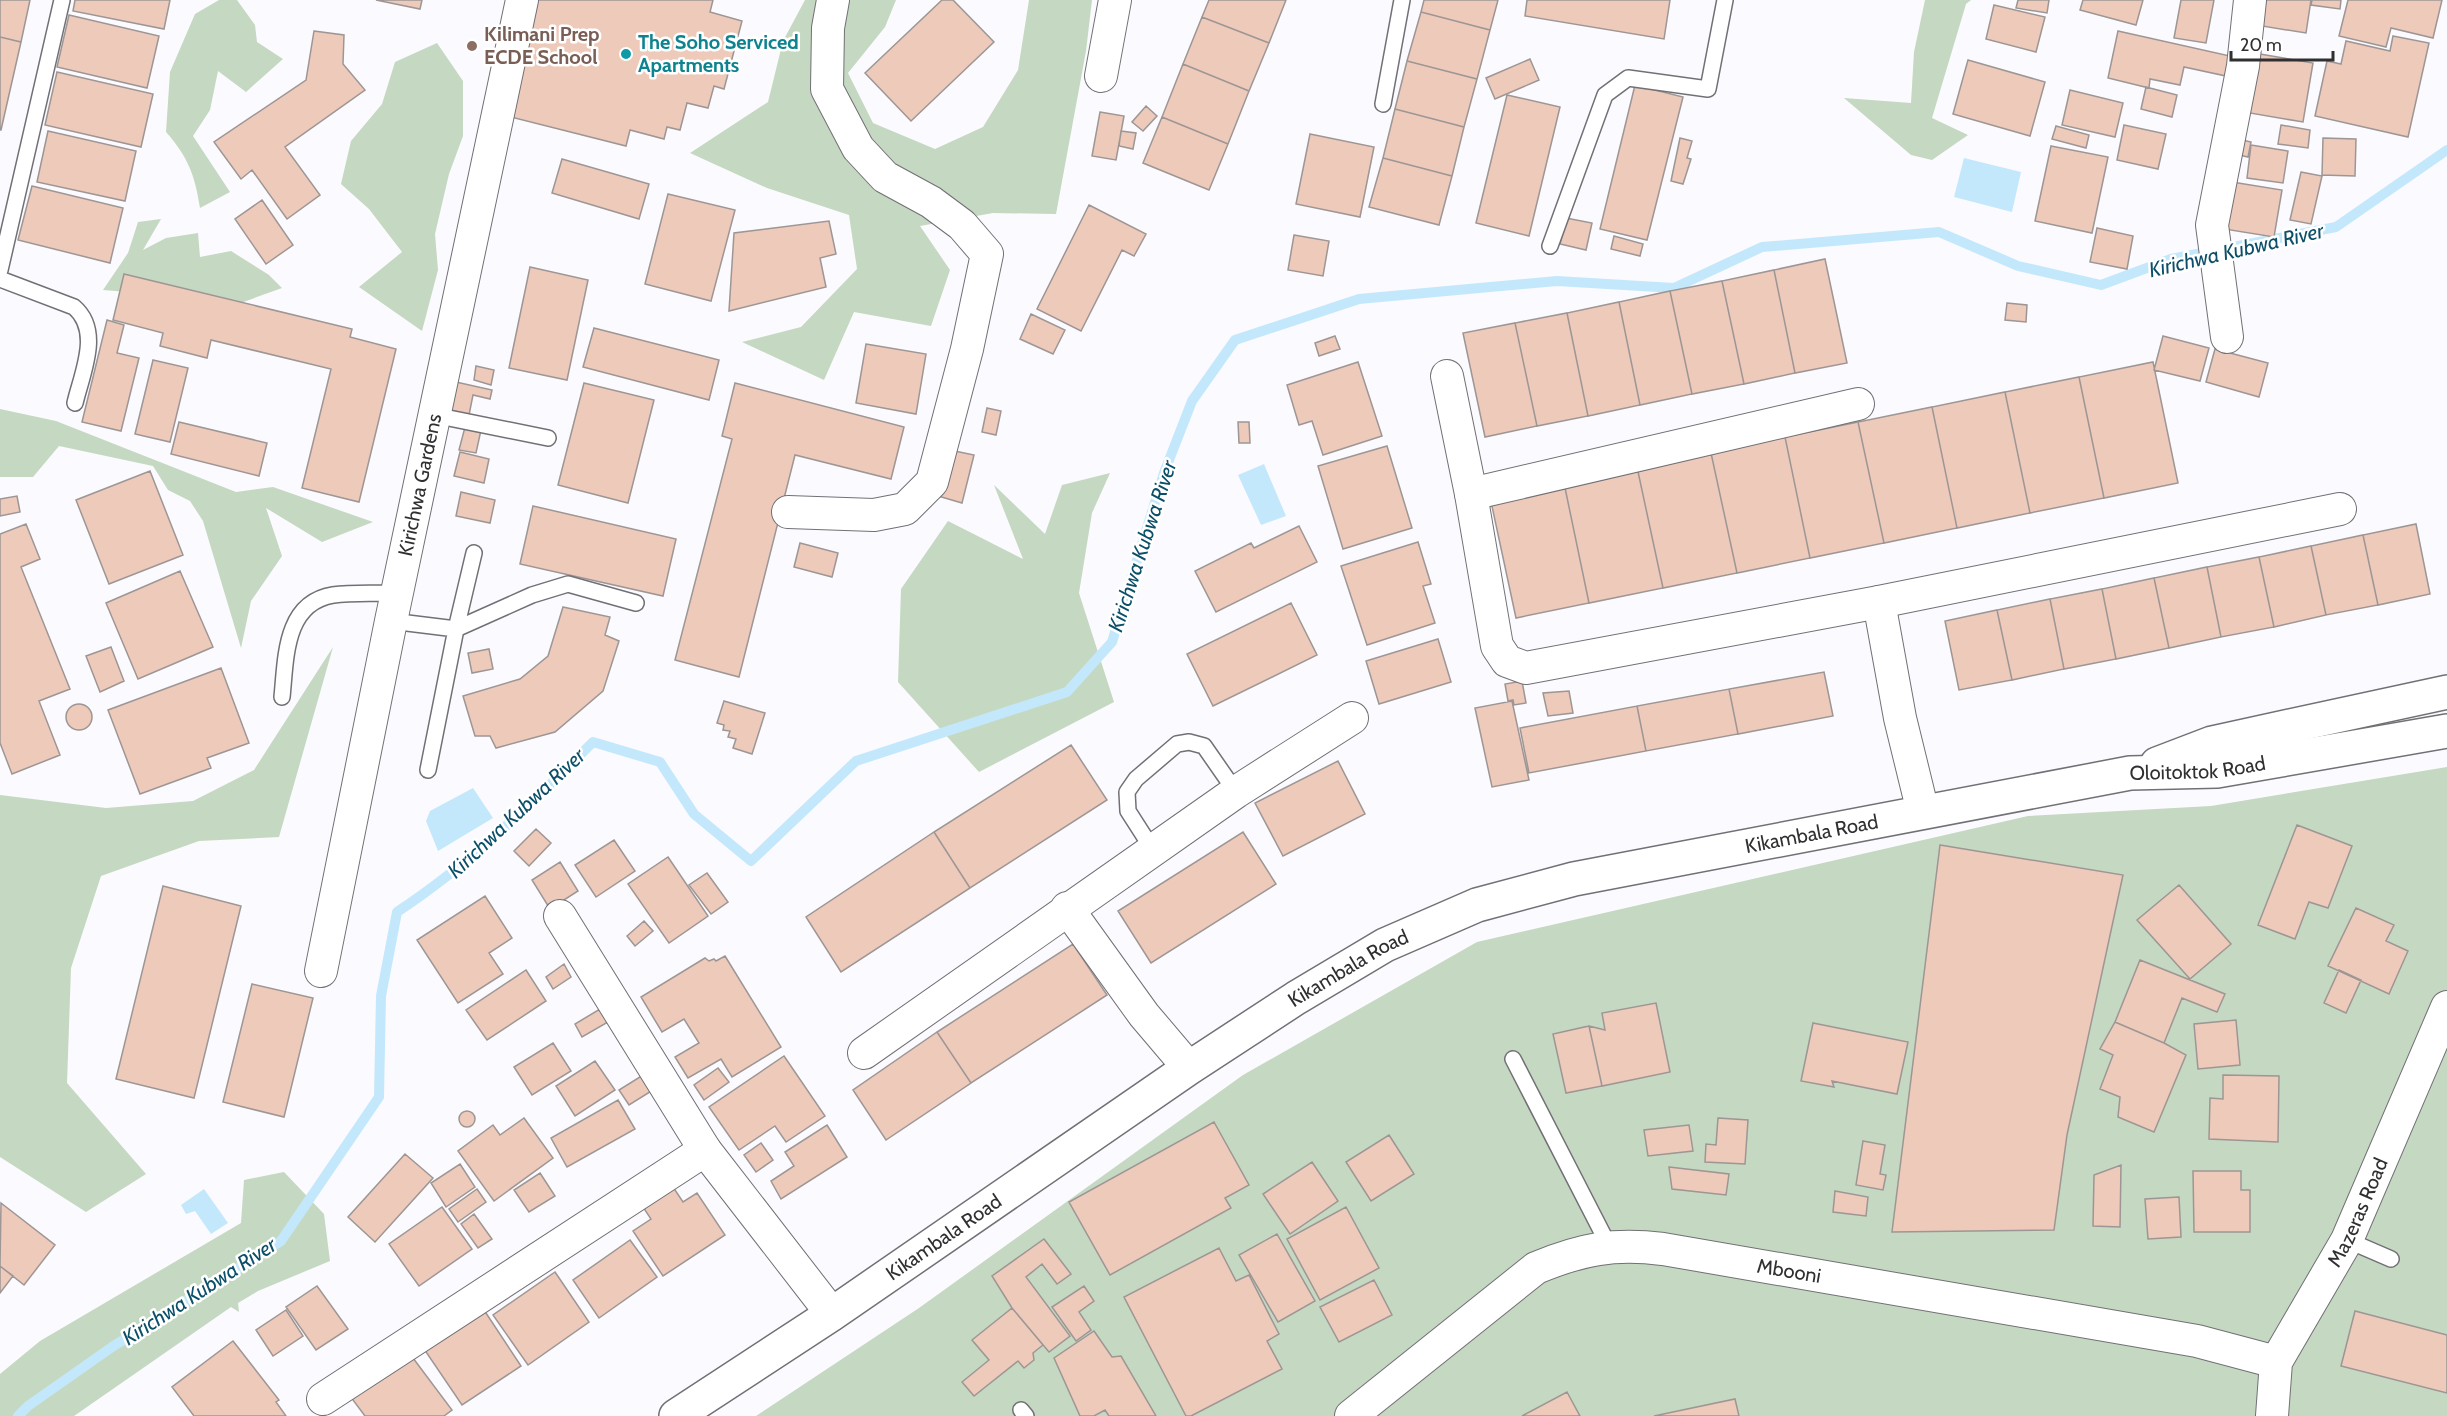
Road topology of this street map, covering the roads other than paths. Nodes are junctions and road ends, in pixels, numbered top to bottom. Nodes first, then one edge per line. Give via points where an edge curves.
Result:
1 (62, 0) edge
2 (522, 0) edge
3 (832, 0) edge
4 (1115, 0) edge
5 (1402, 0) edge
6 (1725, 0) edge
7 (2250, 0) edge
8 (1101, 76) dead end
9 (1383, 104) dead end
10 (1550, 246) dead end
11 (0, 270) edge
12 (0, 279) edge
13 (2227, 337) dead end
14 (1447, 376) dead end
15 (75, 403) dead end
16 (1858, 404) dead end
17 (434, 415) junction
18 (548, 438) dead end
19 (1471, 494) junction
20 (2340, 509) dead end
21 (788, 512) dead end
22 (474, 553) dead end
23 (1879, 602) junction
24 (636, 603) dead end
25 (394, 607) junction
26 (456, 629) junction
27 (2443, 694) edge
28 (282, 697) dead end
29 (1352, 717) dead end
30 (2447, 731) edge
31 (428, 770) dead end
32 (2130, 773) junction
33 (1236, 792) junction
34 (1923, 812) junction
35 (1152, 850) junction
36 (1067, 908) junction
37 (560, 916) dead end
38 (321, 971) dead end
39 (2443, 1026) edge
40 (864, 1053) dead end
41 (1513, 1059) dead end
42 (1189, 1068) junction
43 (705, 1150) junction
44 (2347, 1240) junction
45 (1609, 1246) junction
46 (2391, 1260) dead end
47 (832, 1314) junction
48 (2276, 1362) junction
49 (323, 1399) dead end
50 (676, 1416) edge
51 (1351, 1416) edge
52 (2272, 1416) edge

1 - 11 lane
2 - 17 street, Kirichwa Gardens
3 - 21 street via 827,89 858,148 885,177 931,202 962,225 987,254 968,348 932,482 905,509 874,515
4 - 8 street
5 - 9 lane
6 - 10 lane via 1708,89 1628,78 1605,95
7 - 13 street via 2243,66 2212,225
12 - 15 lane via 74,307 82,314 89,327 89,344
14 - 19 street
16 - 19 street
17 - 18 lane
17 - 25 street, Kirichwa Gardens
19 - 23 street via 1497,646 1507,661 1526,668
20 - 23 street
22 - 26 lane
23 - 34 street via 1900,718
24 - 26 lane via 568,584 532,595
25 - 26 lane
25 - 28 lane via 331,595 309,605 296,619 288,642
25 - 38 street, Kirichwa Gardens
26 - 31 lane
27 - 32 main road, Oloitoktok Road via 2212,743
29 - 33 street
30 - 32 main road, Oloitoktok Road via 2217,771
32 - 34 main road, Kikambala Road
33 - 35 street
33 - 35 lane via 1204,746 1177,744 1136,779 1127,792 1128,811
34 - 42 main road, Kikambala Road via 1574,879 1477,905 1385,945
35 - 36 street
36 - 40 street
36 - 42 street via 1144,1015
37 - 43 street
39 - 44 street, Mazeras Road
41 - 45 lane
42 - 47 main road, Kikambala Road
43 - 47 street
43 - 49 street
44 - 46 lane
44 - 48 street, Mazeras Road
45 - 48 street, Mbooni via 1663,1249 2197,1341
45 - 51 street, Mbooni via 1569,1254 1536,1268
47 - 50 main road, Kikambala Road
48 - 52 street, Mazeras Road

